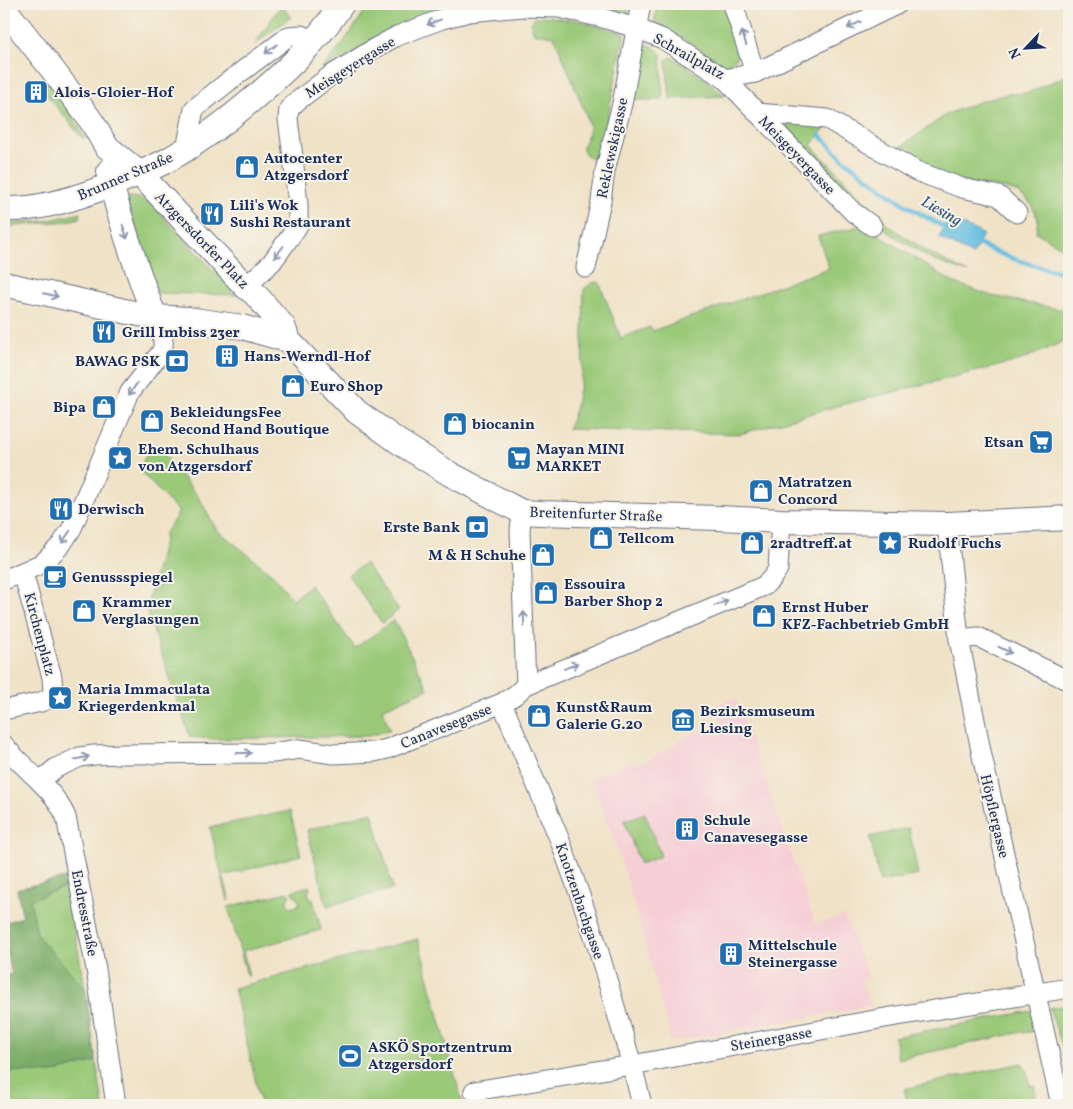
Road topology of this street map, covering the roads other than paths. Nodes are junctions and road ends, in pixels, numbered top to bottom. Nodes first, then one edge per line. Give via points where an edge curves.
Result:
1 (342, 4) edge
2 (641, 4) edge
3 (733, 4) edge
4 (898, 4) edge
5 (4, 8) edge
6 (636, 28) junction
7 (754, 73) junction
8 (725, 79) junction
9 (757, 113) junction
10 (106, 146) junction
11 (139, 173) junction
12 (111, 186) junction
13 (4, 209) edge
14 (1017, 214) dead end
15 (872, 226) dead end
16 (586, 268) dead end
17 (4, 284) edge
18 (250, 290) junction
19 (155, 317) junction
20 (242, 327) junction
21 (288, 340) junction
22 (522, 512) junction
23 (1069, 518) edge
24 (781, 521) junction
25 (947, 524) junction
26 (23, 573) junction
27 (4, 580) edge
28 (959, 639) junction
29 (1069, 681) edge
30 (526, 685) junction
31 (502, 703) junction
32 (4, 710) edge
33 (4, 745) edge
34 (40, 781) junction
35 (1069, 988) edge
36 (1035, 994) junction
37 (632, 1065) junction
38 (474, 1091) dead end
39 (116, 1105) edge
40 (642, 1105) edge
41 (1061, 1105) edge

1 - 11 main road, Brunner Straße via 279,78 186,149
2 - 6 street, Schrailplatz
7 -> 3 street
4 -> 7 street, Schrailplatz
5 - 10 main road via 92,122
6 - 8 street, Schrailplatz via 663,39
6 - 16 street, Reklewskigasse
6 -> 18 street, Meisgeyergasse via 559,8 522,7 469,12 397,36 330,76 290,109 288,119 298,224
7 - 8 street, Schrailplatz
8 - 9 street, Meisgeyergasse
9 - 14 street via 827,120 916,170 962,188 1000,196
9 - 15 street, Meisgeyergasse via 852,212
10 - 11 main road, Atzgersdorfer Platz
10 - 12 main road
11 - 12 main road, Brunner Straße
11 - 18 main road, Atzgersdorfer Platz
12 - 13 main road, Brunner Straße via 67,200
12 -> 19 main road
17 -> 19 main road
18 - 20 main road via 257,306 255,317
18 - 21 main road, Atzgersdorfer Platz via 283,326
19 - 20 main road
19 -> 26 street via 163,339 162,351 130,392 72,528 43,563
20 - 21 main road
21 - 22 main road, Breitenfurter Straße via 357,412 445,471
22 - 24 main road, Breitenfurter Straße
30 -> 22 street
23 - 25 main road, Breitenfurter Straße
24 - 25 main road, Breitenfurter Straße
30 -> 24 street, Canavesegasse via 764,586 778,568
25 - 28 street, Höpflergasse
26 - 27 street, Kirchenplatz
26 - 32 street, Kirchenplatz via 53,691 50,698 41,702
28 -> 29 street via 978,637
28 - 36 street, Höpflergasse
30 - 31 street, Canavesegasse
34 -> 31 street, Canavesegasse via 56,768 80,757 94,755 273,753 299,749 334,754 374,752
31 - 37 street, Knotzenbachgasse via 559,838 596,942
33 - 34 street, Endresstraße
34 - 39 street, Endresstraße via 63,810 71,838 96,969
35 - 36 street, Steinergasse
36 - 37 street, Steinergasse
36 - 41 street, Höpflergasse
37 - 38 street, Steinergasse
37 - 40 street, Knotzenbachgasse

